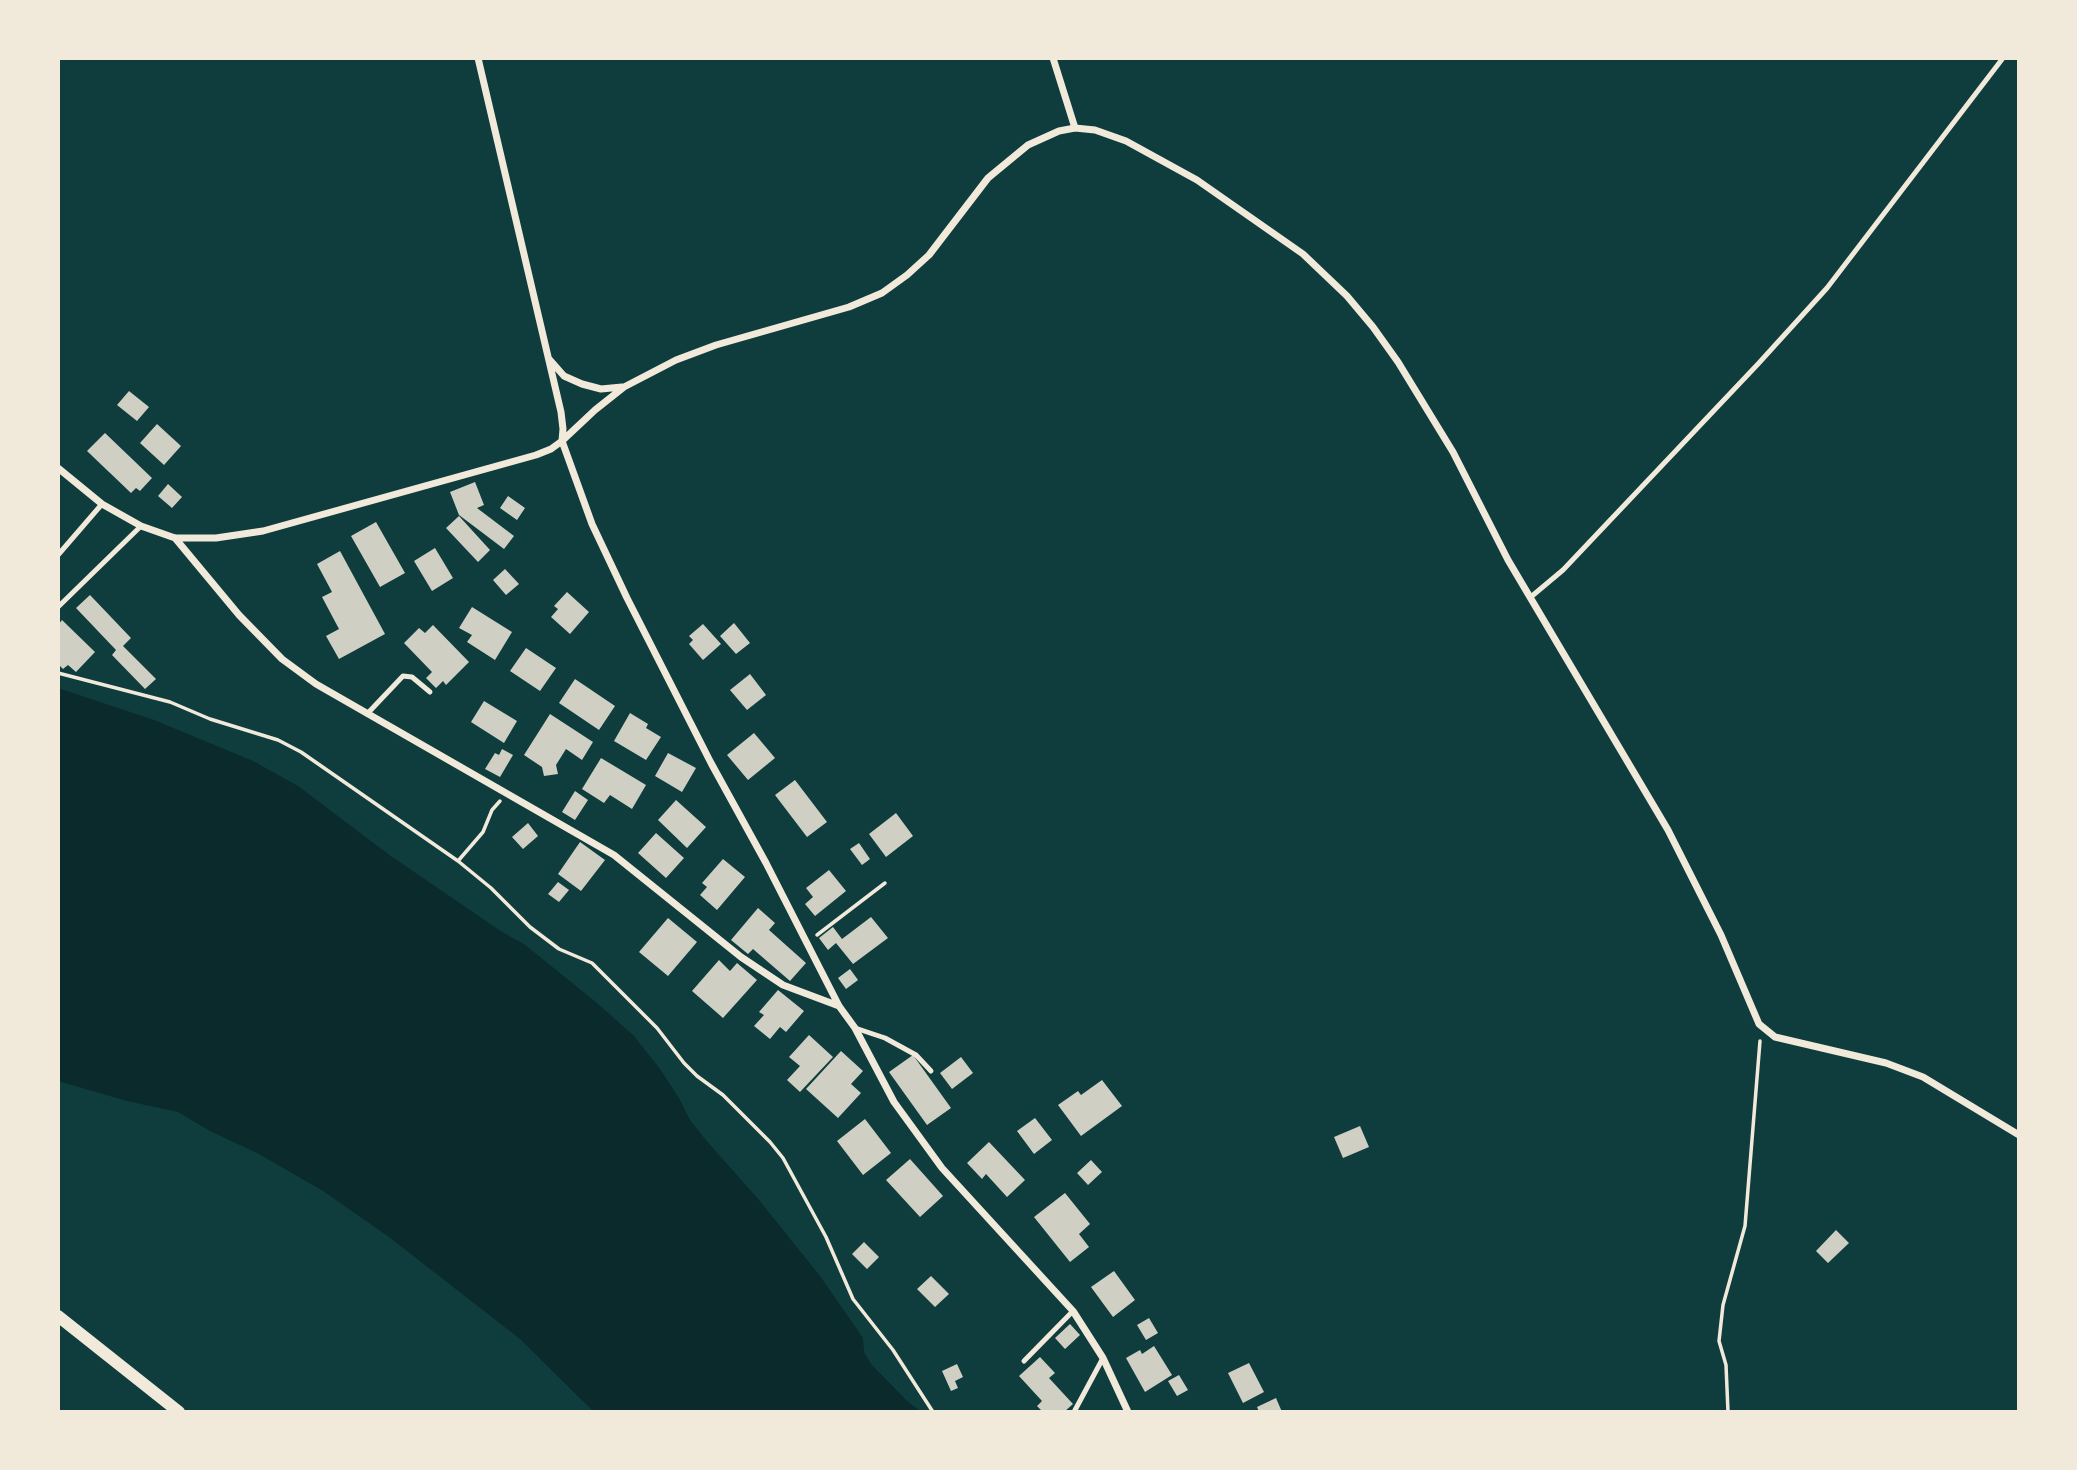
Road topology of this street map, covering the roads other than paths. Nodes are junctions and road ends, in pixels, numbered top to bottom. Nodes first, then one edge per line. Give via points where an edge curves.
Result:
1 (478, 58) edge
2 (1053, 58) edge
3 (2003, 58) edge
4 (1074, 128) junction
5 (548, 359) junction
6 (624, 387) junction
7 (562, 441) junction
8 (58, 468) edge
9 (102, 504) junction
10 (141, 526) junction
11 (176, 538) junction
12 (58, 555) edge
13 (1532, 596) junction
14 (58, 607) edge
15 (430, 692) dead end
16 (368, 714) junction
17 (839, 1006) junction
18 (855, 1028) junction
19 (931, 1071) dead end
20 (2019, 1135) edge
21 (1073, 1311) junction
22 (58, 1316) edge
23 (1103, 1358) junction
24 (1024, 1361) dead end
25 (179, 1412) edge
26 (1074, 1412) edge
27 (1128, 1412) edge

1 - 5 street
2 - 4 street
3 - 13 lane via 1827,288 1563,570
4 - 6 street via 1043,137 1010,159 988,178 929,255 882,293 716,345
4 - 13 street via 1126,141 1196,180 1303,254 1347,296 1398,362
5 - 6 street via 565,376 582,384 601,389
5 - 7 street via 561,412
6 - 7 street
7 - 11 street via 536,455 263,531
7 - 17 street via 592,524 627,598
8 - 9 street
9 - 10 street
9 - 12 lane
10 - 11 street
10 - 14 lane
11 - 16 street via 282,659
13 - 20 street via 1668,830 1759,1024 1774,1037 1886,1063 1923,1077
15 - 16 lane via 412,677 403,676
16 - 17 street via 614,855 703,928 783,985
17 - 18 street
18 - 19 lane via 916,1055
18 - 21 street via 894,1102 942,1168
21 - 23 street
21 - 24 lane
22 - 25 street
23 - 26 lane
23 - 27 street

